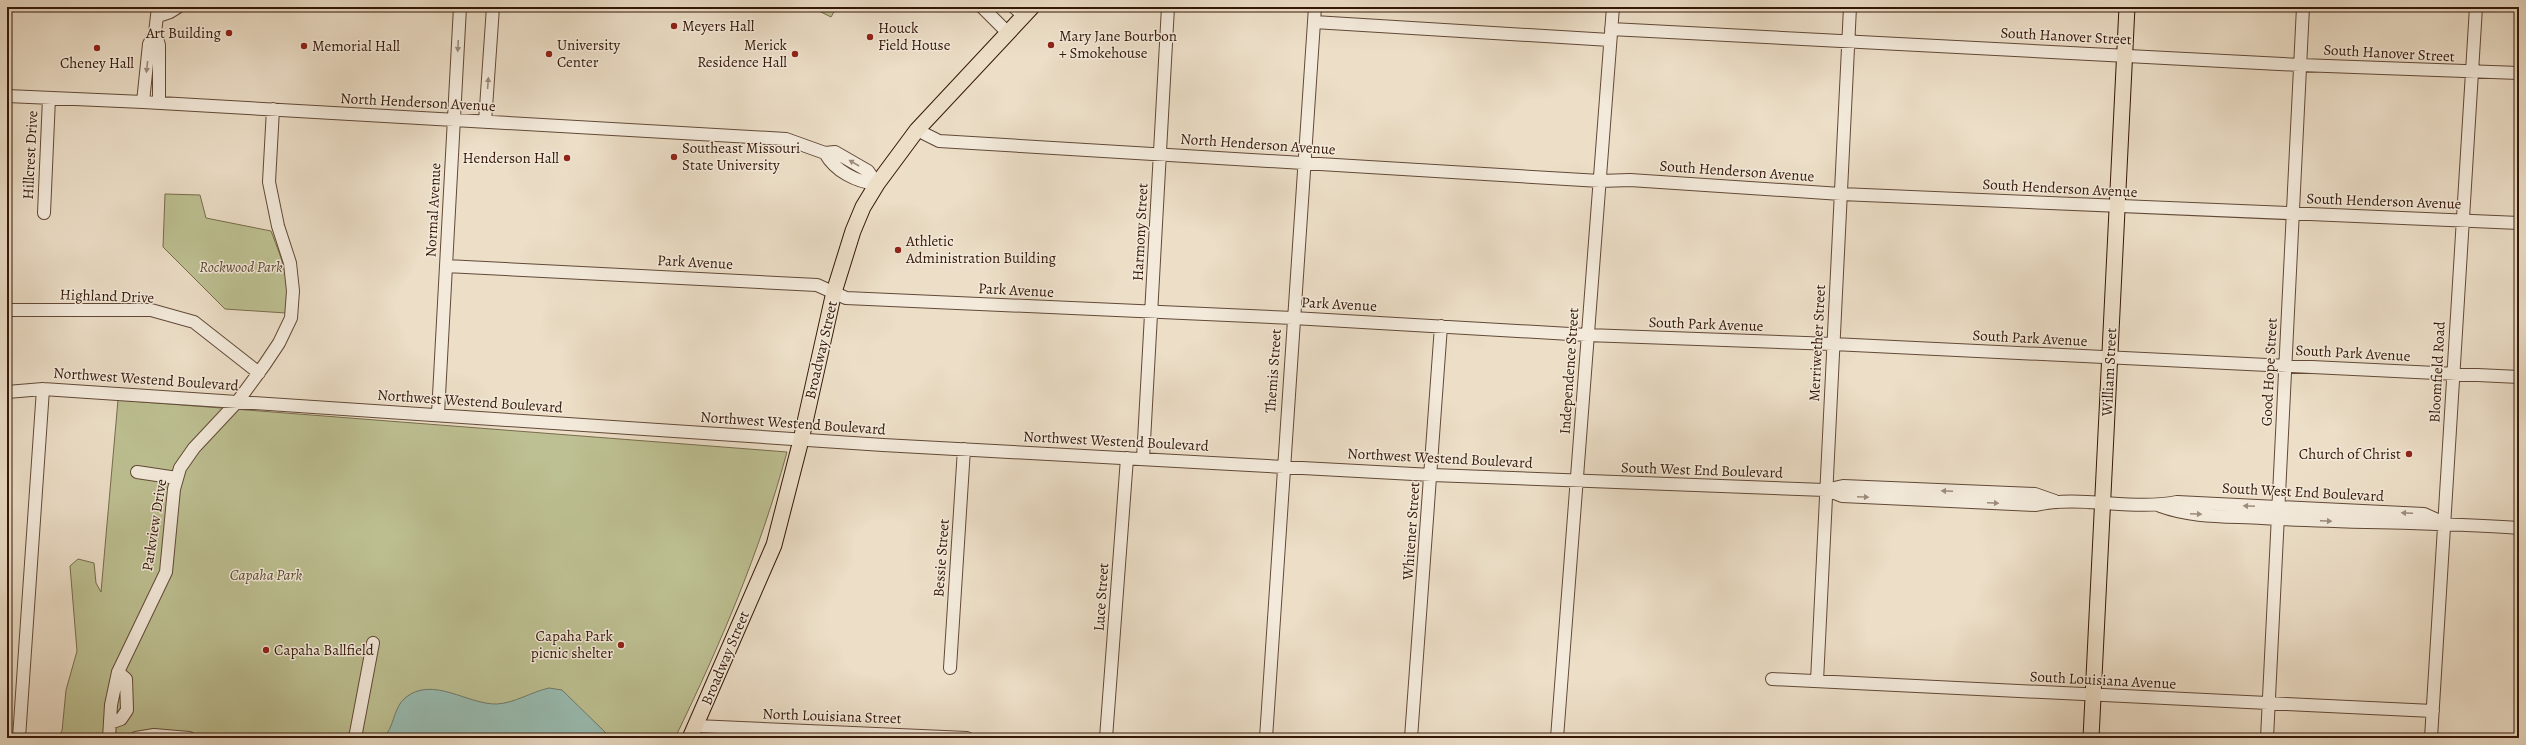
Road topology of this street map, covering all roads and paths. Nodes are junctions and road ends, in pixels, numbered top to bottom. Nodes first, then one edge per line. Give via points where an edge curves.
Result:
1 (178, 7) edge
2 (460, 7) edge
3 (493, 7) edge
4 (982, 7) edge
5 (1168, 7) edge
6 (1315, 7) edge
7 (1613, 7) edge
8 (1850, 7) edge
9 (2127, 7) edge
10 (2303, 7) edge
11 (2476, 7) edge
12 (1023, 10) edge
13 (158, 11) edge
14 (1314, 22) junction
15 (156, 33) junction
16 (1008, 33) junction
17 (1611, 35) junction
18 (1848, 41) junction
19 (2125, 55) junction
20 (2300, 65) junction
21 (2472, 73) junction
22 (2519, 74) edge
23 (7, 96) edge
24 (49, 98) junction
25 (143, 102) junction
26 (159, 103) junction
27 (273, 109) junction
28 (454, 120) junction
29 (485, 122) junction
30 (917, 130) junction
31 (1160, 153) junction
32 (1305, 163) junction
33 (1600, 181) junction
34 (877, 184) junction
35 (1841, 194) junction
36 (2117, 206) junction
37 (44, 213) dead end
38 (2293, 213) junction
39 (2463, 220) junction
40 (2519, 223) edge
41 (446, 266) junction
42 (834, 292) junction
43 (7, 310) edge
44 (1152, 312) junction
45 (1293, 318) junction
46 (1441, 326) junction
47 (1586, 335) junction
48 (1833, 344) junction
49 (2109, 359) junction
50 (2285, 366) junction
51 (259, 373) junction
52 (2453, 374) junction
53 (2519, 377) edge
54 (43, 389) junction
55 (7, 392) edge
56 (238, 401) junction
57 (438, 414) junction
58 (801, 440) junction
59 (964, 449) junction
60 (1127, 458) junction
61 (1143, 459) junction
62 (1283, 466) junction
63 (137, 472) dead end
64 (1432, 475) junction
65 (177, 478) junction
66 (1577, 481) junction
67 (1825, 490) junction
68 (2101, 502) junction
69 (2278, 513) junction
70 (2444, 523) junction
71 (2519, 528) edge
72 (373, 643) dead end
73 (950, 668) dead end
74 (1772, 679) dead end
75 (1817, 681) junction
76 (2093, 695) junction
77 (2268, 705) junction
78 (2433, 711) junction
79 (693, 732) edge
80 (896, 736) edge
81 (19, 738) edge
82 (109, 738) edge
83 (136, 738) edge
84 (188, 738) edge
85 (355, 738) edge
86 (967, 738) edge
87 (1106, 738) edge
88 (1266, 738) edge
89 (1411, 738) edge
90 (1557, 738) edge
91 (2091, 738) edge
92 (2266, 738) edge
93 (2431, 738) edge

1 - 13 street via 170,12
2 -> 28 street, Normal Avenue
29 -> 3 street
4 - 16 street
5 - 31 street, Harmony Street
6 - 14 street, Themis Street
7 - 17 street, Independence Street
8 - 18 street, Merriwether Street
9 - 19 main road, William Street
10 - 20 street, Good Hope Street
11 - 21 street, Bloomfield Road
12 - 16 main road, Broadway Street
13 - 15 street
14 - 17 street, South Hanover Street
14 - 32 street, Themis Street
15 -> 25 street via 149,44
15 - 26 street via 159,45
16 - 30 main road, Broadway Street
17 - 18 street, South Hanover Street
17 - 33 street, Independence Street
18 - 19 street, South Hanover Street
18 - 35 street, Merriwether Street
19 - 20 street, South Hanover Street
19 - 36 main road, William Street
20 - 21 street, South Hanover Street
20 - 38 street, Good Hope Street
21 - 22 street, South Hanover Street
21 - 39 street, Bloomfield Road
23 - 24 street, North Henderson Avenue
24 - 25 street, North Henderson Avenue
24 - 37 street, Hillcrest Drive
25 - 26 street, North Henderson Avenue
26 - 27 street, North Henderson Avenue
27 - 28 street, North Henderson Avenue
27 - 51 street, Parkview Drive via 270,182 278,226 290,263 293,291 291,318 279,343
28 - 29 street, North Henderson Avenue
28 - 41 street, Normal Avenue
29 - 34 street, North Henderson Avenue via 786,139 825,153 831,164 861,182
30 - 31 street, North Henderson Avenue via 938,141
30 - 34 main road, Broadway Street
31 - 32 street, North Henderson Avenue
31 - 44 street, Harmony Street
32 - 33 street, North Henderson Avenue
32 - 45 street, Themis Street
33 - 35 street, South Henderson Avenue via 1630,180
33 - 47 street, Independence Street
34 - 42 main road, Broadway Street via 853,231
35 - 36 street, South Henderson Avenue
35 - 48 street, Merriwether Street
36 - 38 street, South Henderson Avenue
36 - 49 main road, William Street
38 - 39 street, South Henderson Avenue
38 - 50 street, Good Hope Street
39 - 40 street, South Henderson Avenue
39 - 52 street, Bloomfield Road
41 - 42 street, Park Avenue via 817,285
41 - 57 street, Normal Avenue
42 - 44 street, Park Avenue via 846,298
42 - 58 main road, Broadway Street
43 - 51 street, Highland Drive via 151,310 194,322
44 - 45 street, Park Avenue
44 - 61 street, Harmony Street
45 - 46 street, Park Avenue
45 - 62 street, Themis Street
46 - 47 street, Park Avenue
46 - 64 street, Whitener Street
47 - 48 street, South Park Avenue
47 - 66 street, Independence Street
48 - 49 street, South Park Avenue
48 - 67 street, Merriwether Street
49 - 50 street, South Park Avenue
49 - 68 main road, William Street
50 - 52 street, South Park Avenue
50 - 69 street, Good Hope Street
51 - 56 street, Parkview Drive
52 - 53 street, South Park Avenue
52 - 70 street, Bloomfield Road
54 - 55 street, Northwest Westend Boulevard
54 - 56 street, Northwest Westend Boulevard
54 - 81 street
56 - 57 street, Northwest Westend Boulevard
56 - 65 street, Parkview Drive via 194,448 180,468
57 - 58 street, Northwest Westend Boulevard
58 - 59 street, Northwest Westend Boulevard
58 - 79 main road, Broadway Street via 774,546
59 - 60 street, Northwest Westend Boulevard
59 - 73 street, Bessie Street
60 - 61 street, Northwest Westend Boulevard
60 - 87 street, Luce Street
61 - 62 street, Northwest Westend Boulevard
62 - 64 street, Northwest Westend Boulevard
62 - 88 street, Themis Street
63 - 65 street
64 - 66 street, Northwest Westend Boulevard
64 - 89 street, Whitener Street
65 - 82 street, Parkview Drive via 166,572 118,672
66 - 67 street, South West End Boulevard
66 - 90 street, Independence Street
67 - 68 street, South West End Boulevard via 1842,496 2036,505 2055,501
67 - 75 street, Merriwether Street
68 - 69 street, South West End Boulevard via 2158,506 2178,502
68 - 76 main road, William Street
69 - 70 street, South West End Boulevard via 2424,514
69 - 77 street, Good Hope Street
70 - 71 street, South West End Boulevard
70 - 78 street, Bloomfield Road
72 - 85 street
74 - 75 street, South Louisiana Avenue
75 - 76 street, South Louisiana Avenue
76 - 77 street, South Louisiana Avenue
76 - 91 main road, William Street
77 - 78 street, South Louisiana Avenue
77 - 92 street, Good Hope Street
78 - 93 street, Bloomfield Road
79 - 80 street, North Louisiana Street
80 - 86 street, North Louisiana Street
83 - 84 street via 154,734

